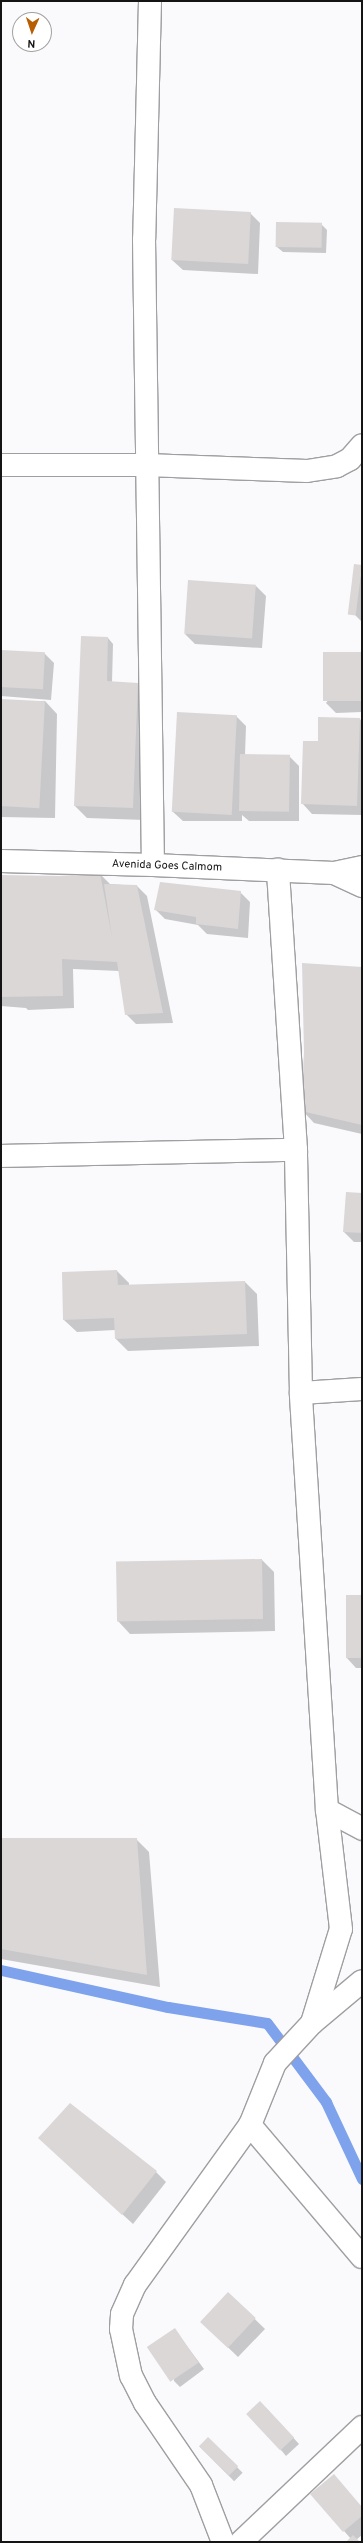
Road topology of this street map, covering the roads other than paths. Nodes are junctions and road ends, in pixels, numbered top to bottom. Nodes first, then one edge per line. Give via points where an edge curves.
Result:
1 (150, 1) edge
2 (362, 445) edge
3 (1, 465) edge
4 (146, 465) junction
5 (1, 861) edge
6 (153, 865) junction
7 (362, 868) edge
8 (278, 870) junction
9 (334, 873) junction
10 (362, 886) edge
11 (296, 1150) junction
12 (1, 1156) edge
13 (362, 1389) edge
14 (300, 1393) junction
15 (326, 1810) junction
16 (362, 1829) edge
17 (362, 1981) edge
18 (312, 2023) junction
19 (250, 2124) junction
20 (362, 2257) edge
21 (362, 2427) edge
22 (223, 2542) edge
23 (241, 2542) edge

1 - 4 street via 144,239
2 - 4 street via 350,459 324,470
3 - 4 street
4 - 6 street via 149,512
5 - 6 street, Avenida Goes Calmom
6 - 8 street, Avenida Goes Calmom
7 - 9 street
8 - 9 street, Avenida Goes Calmom
8 - 11 street
9 - 10 street
11 - 12 street
11 - 14 street
13 - 14 street
14 - 15 street
15 - 16 street
15 - 18 street via 341,1929
17 - 18 street
18 - 19 street via 275,2063
19 - 20 street
19 - 22 street via 135,2285 122,2314 122,2329 131,2376 145,2403 201,2485
21 - 23 street

